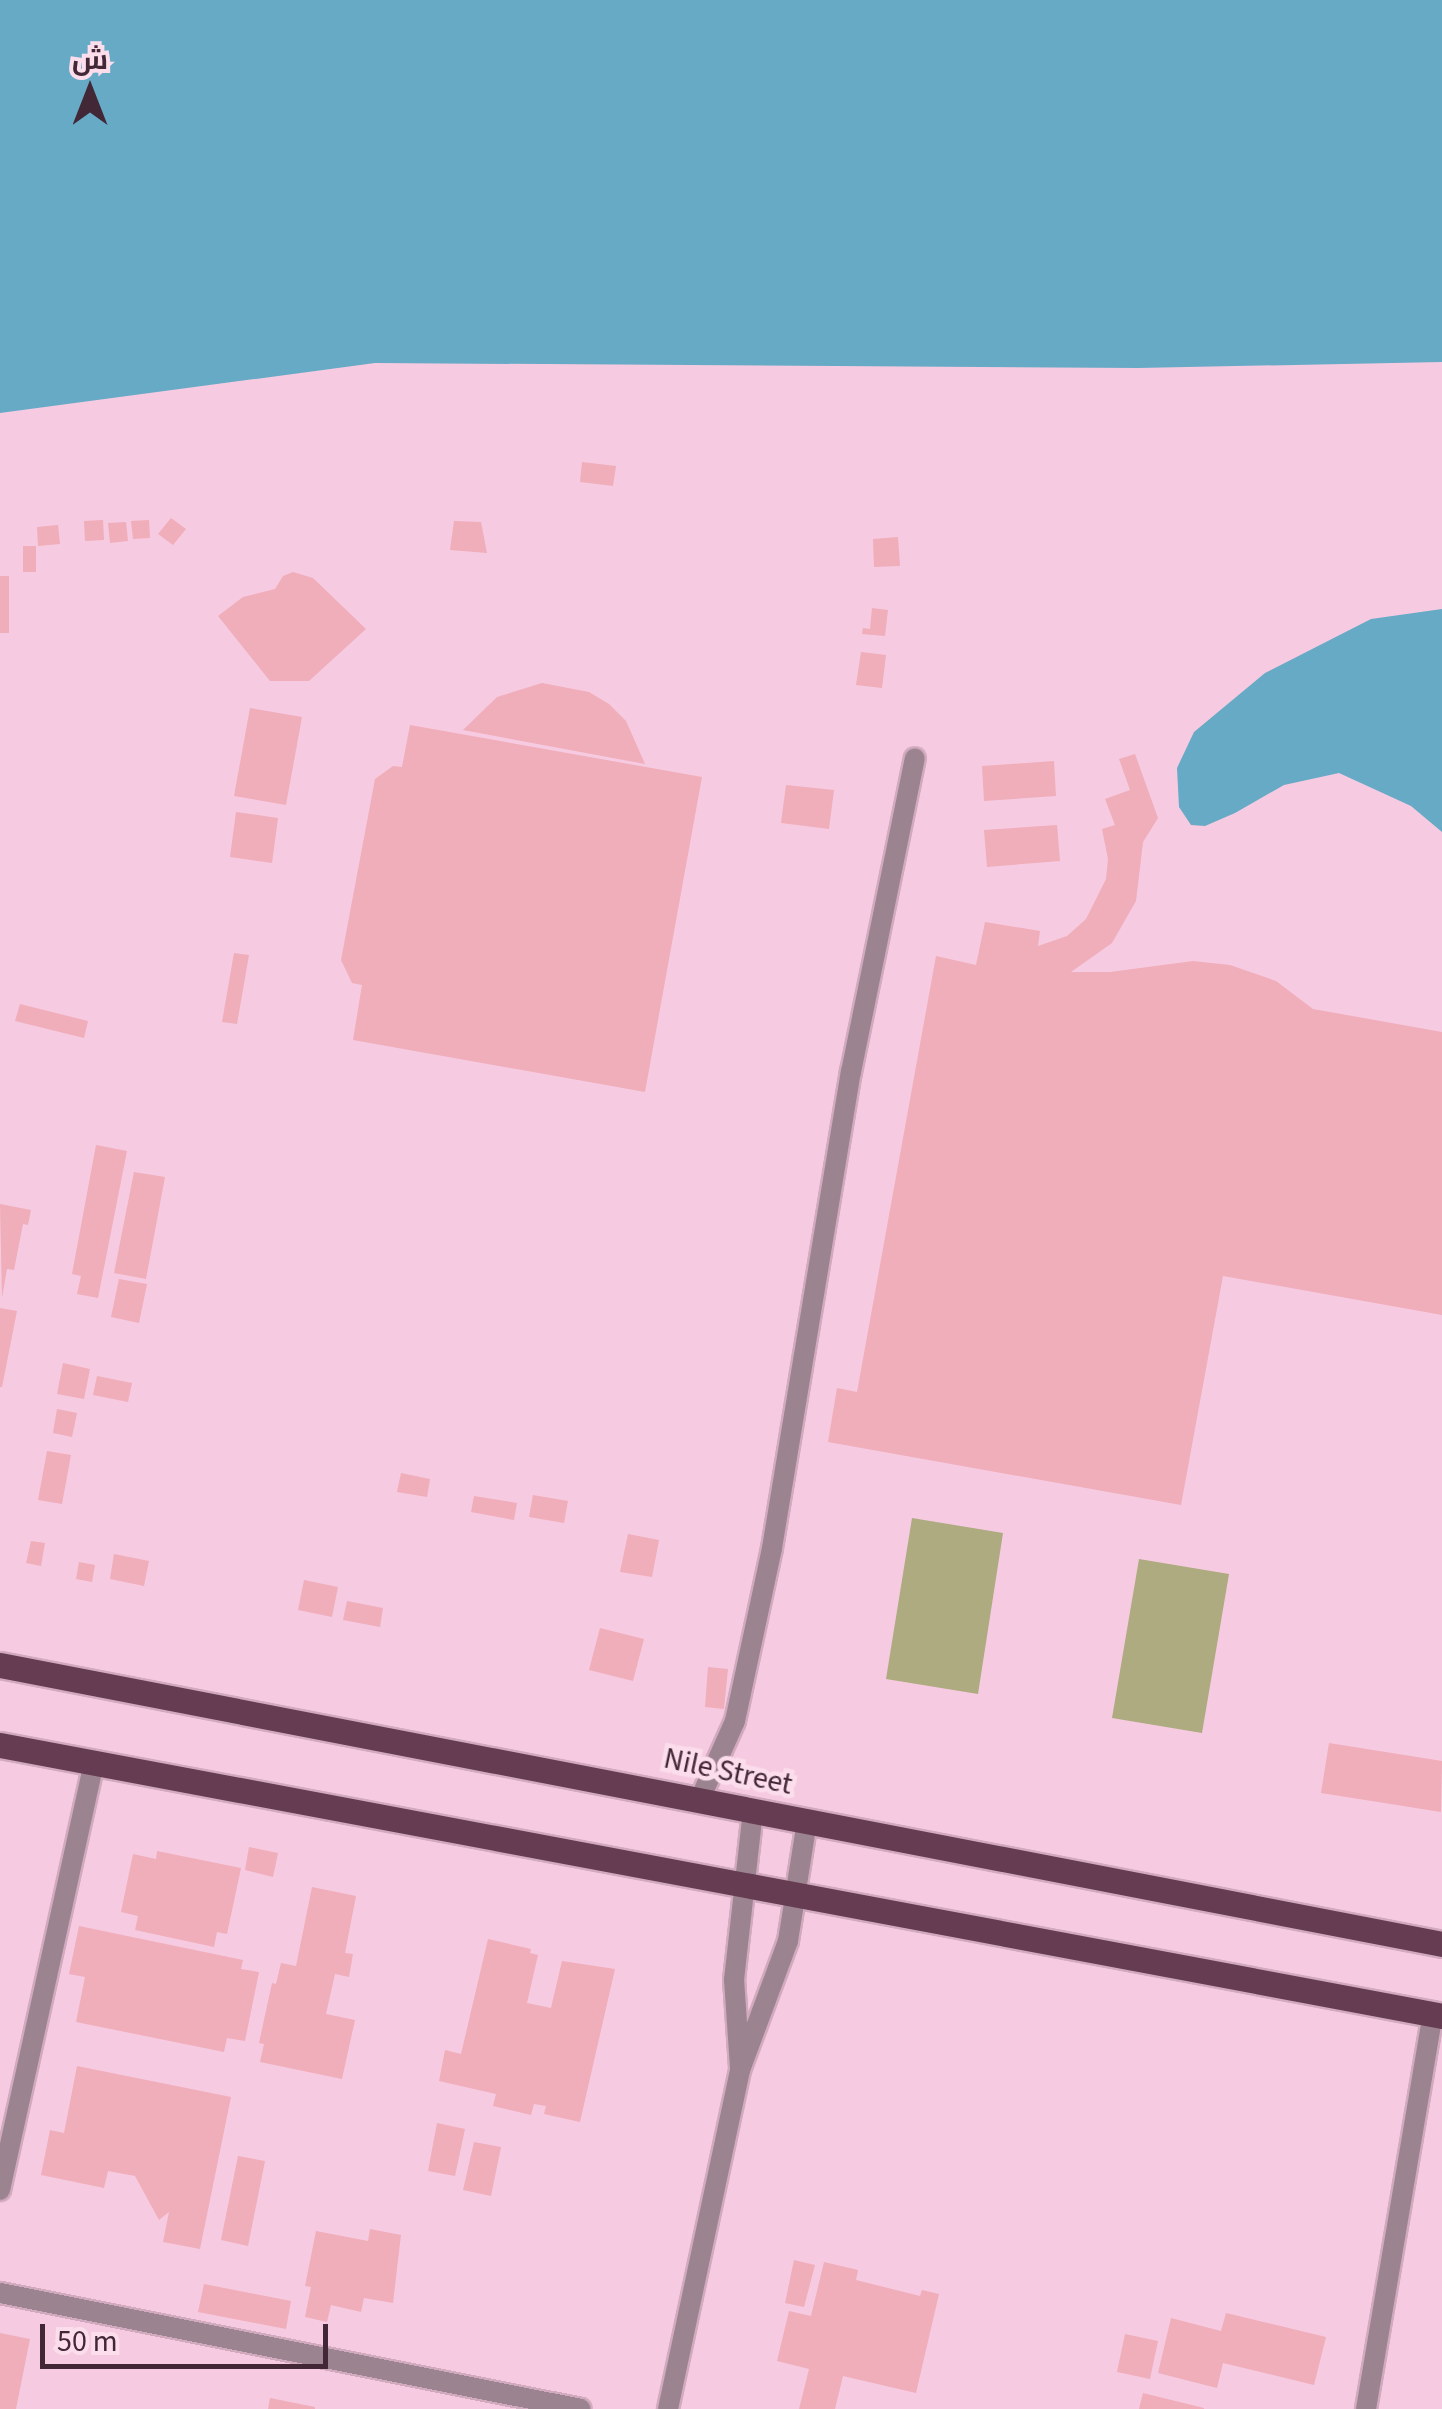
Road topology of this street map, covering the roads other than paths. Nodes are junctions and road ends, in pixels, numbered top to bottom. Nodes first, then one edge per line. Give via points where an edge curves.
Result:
1 (916, 758) dead end
2 (0, 1665) edge
3 (0, 1745) edge
4 (94, 1760) junction
5 (700, 1799) junction
6 (753, 1811) junction
7 (807, 1822) junction
8 (744, 1886) junction
9 (799, 1896) junction
10 (1442, 1944) edge
11 (1438, 2015) edge
12 (740, 2070) junction
13 (0, 2190) edge
14 (0, 2293) edge
15 (581, 2409) edge
16 (668, 2409) edge
17 (1366, 2409) edge

1 - 5 street via 851,1072 772,1548 736,1721
2 - 5 main road, Nile Street
3 - 4 main road
4 - 8 main road
4 - 13 street
5 - 6 main road, Nile Street
6 - 7 main road, Nile Street
6 - 8 street
7 - 9 street
7 - 10 main road, Nile Street
8 - 9 main road
8 - 12 street via 734,1980
9 - 11 main road
9 - 12 street via 776,1985
11 - 17 street
12 - 16 street
14 - 15 street

